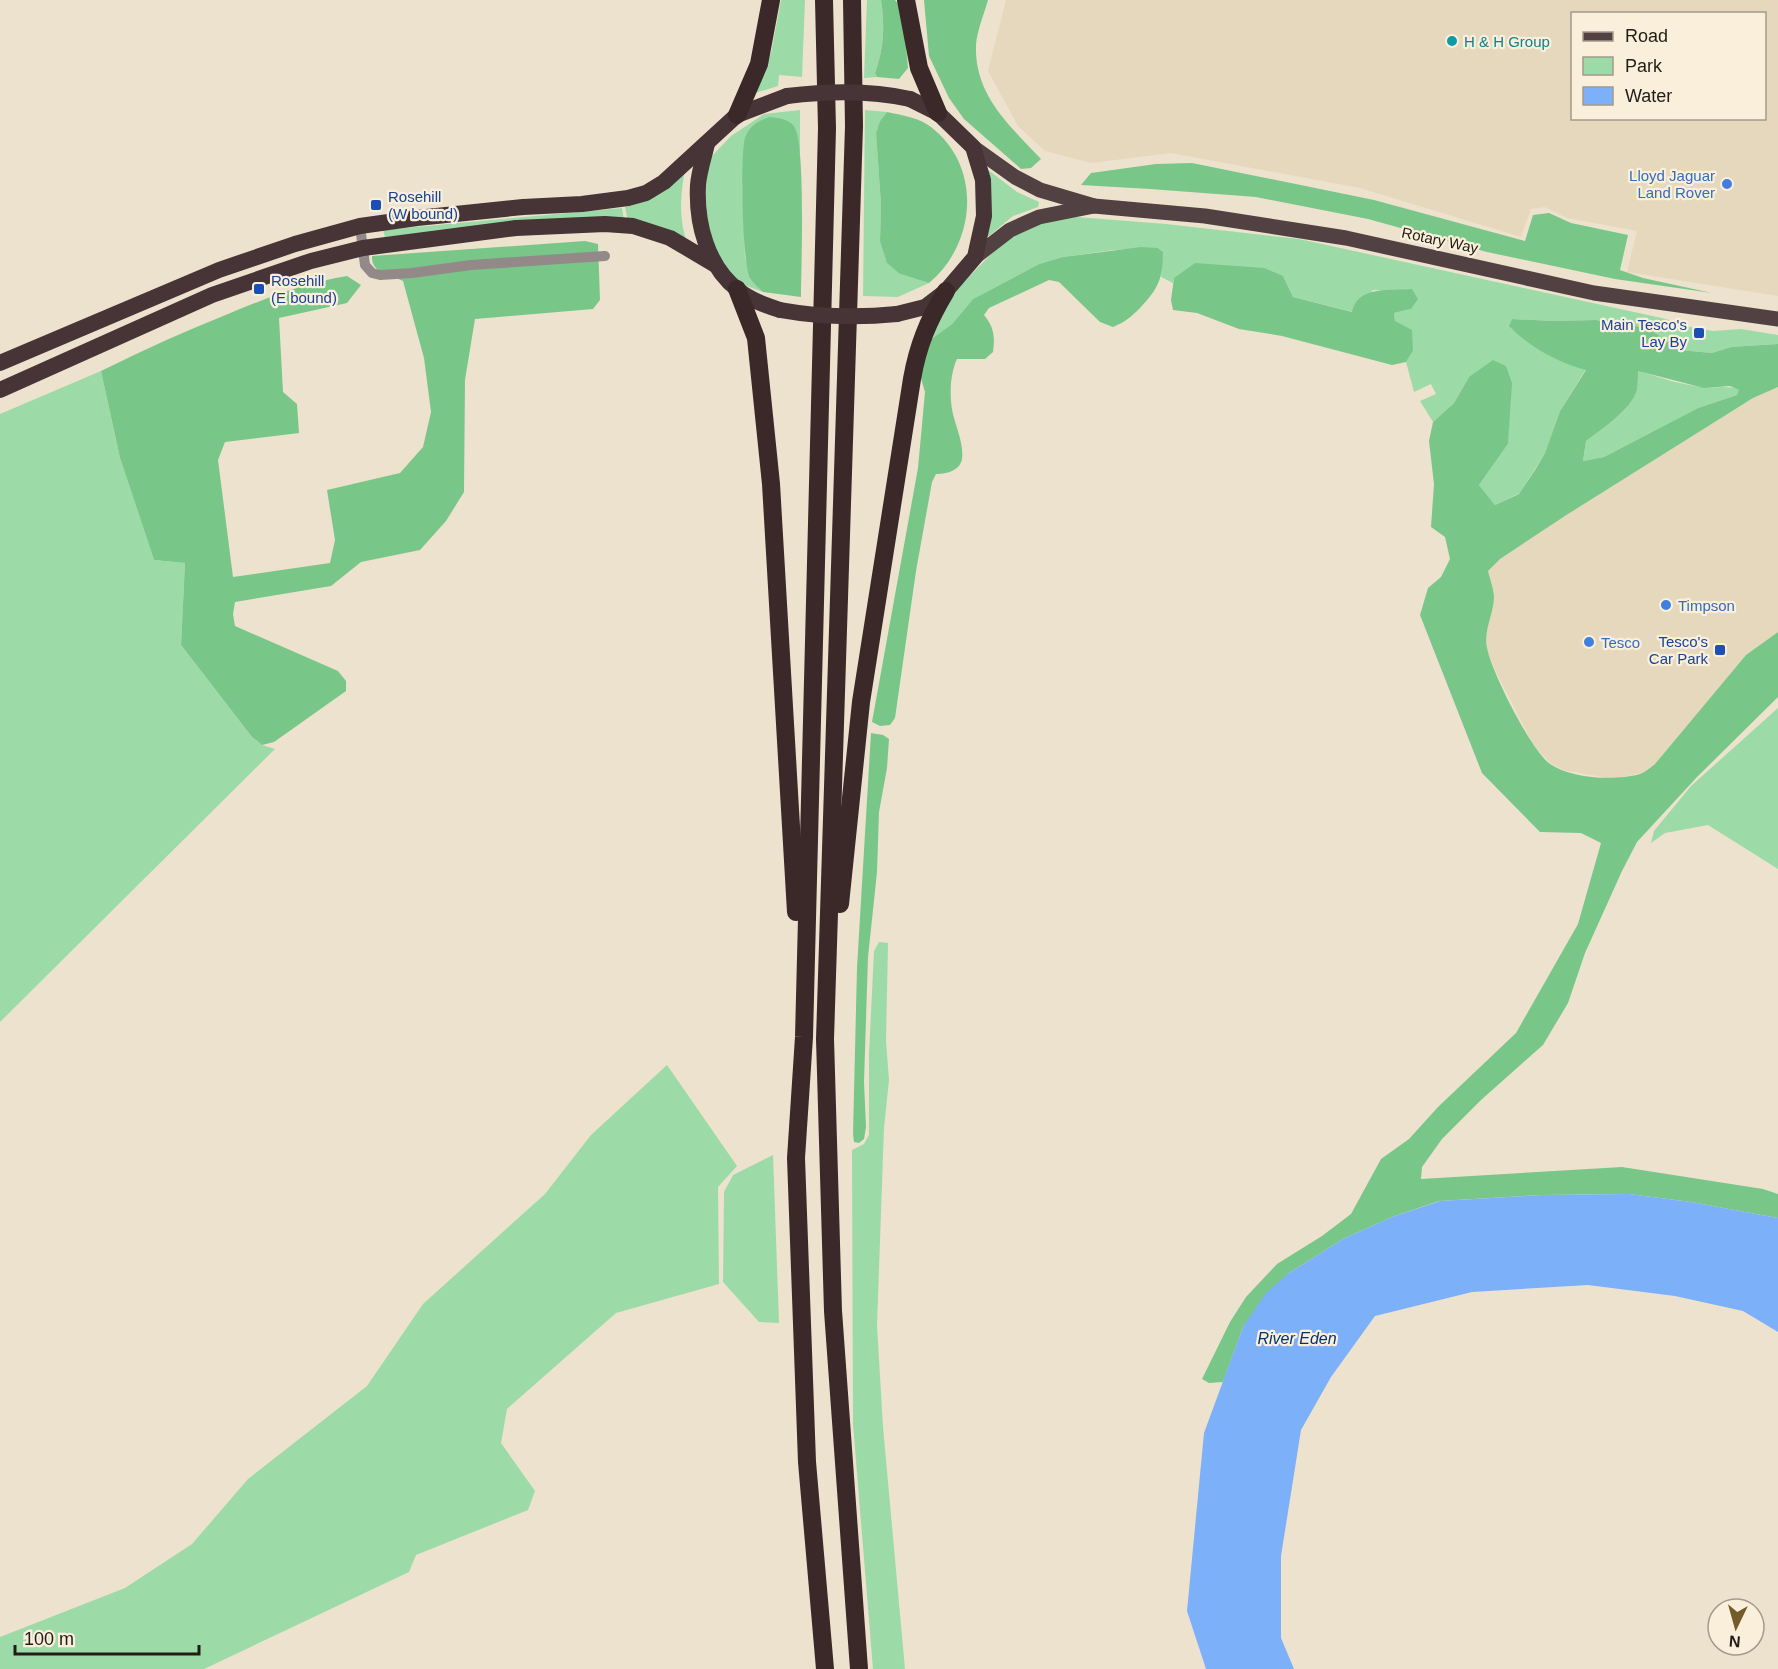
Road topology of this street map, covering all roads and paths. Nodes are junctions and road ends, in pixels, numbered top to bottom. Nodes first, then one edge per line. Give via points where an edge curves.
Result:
1 (771, 0) edge
2 (824, 0) edge
3 (852, 0) edge
4 (906, 0) edge
5 (938, 113) junction
6 (737, 115) junction
7 (707, 144) junction
8 (973, 147) junction
9 (1094, 206) junction
10 (360, 226) junction
11 (363, 248) junction
12 (605, 256) dead end
13 (975, 257) junction
14 (714, 264) junction
15 (737, 289) junction
16 (946, 291) junction
17 (1778, 319) edge
18 (0, 363) edge
19 (0, 390) edge
20 (804, 1037) junction
21 (825, 1040) junction
22 (825, 1669) edge
23 (859, 1669) edge

1 - 6 highway via 759,64
2 - 20 highway via 827,128
3 - 21 highway via 854,126
4 - 5 highway via 919,68
5 - 6 highway, bridge via 890,94 817,92 787,96
5 - 8 highway
6 - 7 highway
7 - 10 highway via 664,182 628,198
7 - 14 highway via 698,184 701,228
8 - 9 main road, Rotary Way via 1040,190
8 - 13 highway via 983,180 984,207
9 - 13 main road, Rotary Way via 1039,218 1010,230
9 - 17 main road, Rotary Way via 1206,216 1346,238 1594,293
10 - 11 street
10 - 18 highway via 219,270
11 - 12 street via 368,269 380,275
11 - 14 highway via 516,228 605,224 633,226 670,238
11 - 19 highway via 311,261 212,295
13 - 16 highway
14 - 15 highway
15 - 16 highway, bridge via 780,310 874,317 925,307
15 - 20 highway via 756,338 771,484
16 - 21 highway via 918,349 894,485 861,702
20 - 22 highway via 796,1158 807,1462
21 - 23 highway via 833,1311

